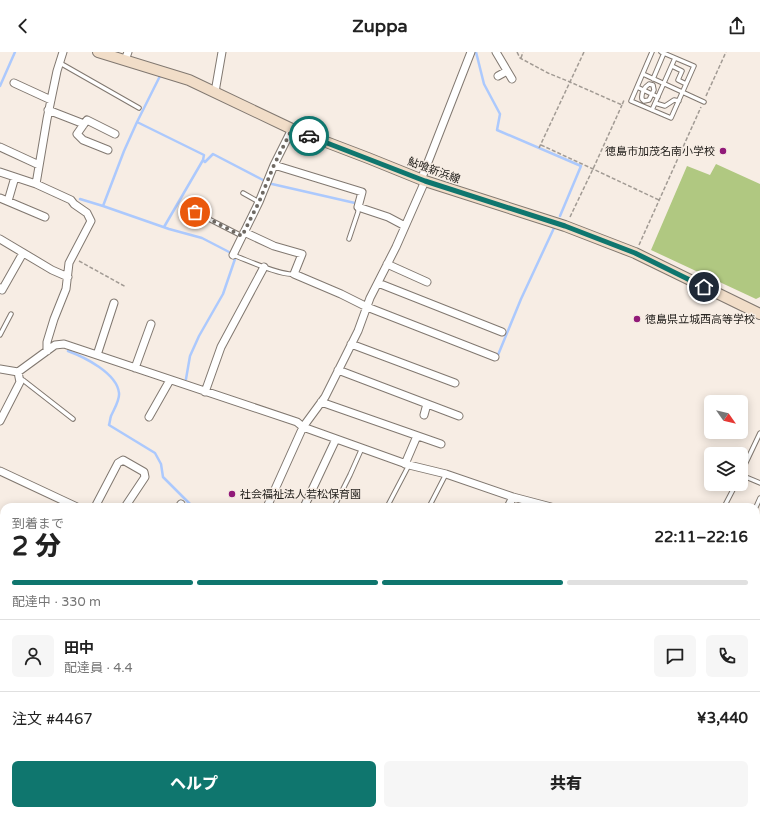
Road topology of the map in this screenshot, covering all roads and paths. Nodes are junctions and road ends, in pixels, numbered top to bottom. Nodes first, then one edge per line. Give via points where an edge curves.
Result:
1 (62, 52) edge
2 (98, 52) edge
3 (222, 52) edge
4 (471, 52) edge
5 (496, 52) edge
6 (517, 52) edge
7 (523, 52) edge
8 (584, 52) edge
9 (652, 52) edge
10 (726, 52) edge
11 (663, 53) edge
12 (126, 56) edge
13 (520, 58) junction
14 (675, 58) junction
15 (655, 62) dead end
16 (60, 63) junction
17 (660, 64) junction
18 (672, 66) junction
19 (507, 71) junction
20 (643, 74) junction
21 (498, 76) dead end
22 (512, 79) dead end
23 (653, 79) junction
24 (570, 82) junction
25 (14, 83) dead end
26 (664, 84) junction
27 (686, 84) junction
28 (637, 87) junction
29 (644, 90) junction
30 (214, 92) junction
31 (683, 92) junction
32 (652, 94) junction
33 (658, 97) junction
34 (625, 98) dead end
35 (51, 100) junction
36 (679, 102) junction
37 (704, 102) junction
38 (655, 103) junction
39 (622, 105) junction
40 (139, 108) dead end
41 (48, 110) junction
42 (652, 110) junction
43 (84, 124) junction
44 (292, 129) junction
45 (115, 134) dead end
46 (541, 145) junction
47 (0, 147) edge
48 (540, 148) dead end
49 (108, 150) dead end
50 (39, 165) junction
51 (274, 165) junction
52 (593, 169) junction
53 (0, 172) edge
54 (15, 177) junction
55 (423, 180) junction
56 (36, 184) junction
57 (243, 193) dead end
58 (0, 198) edge
59 (659, 200) junction
60 (8, 201) junction
61 (259, 202) junction
62 (358, 207) junction
63 (195, 212) dead end
64 (45, 217) dead end
65 (405, 226) junction
66 (565, 226) junction
67 (243, 234) junction
68 (349, 238) dead end
69 (0, 239) edge
70 (23, 252) junction
71 (635, 253) junction
72 (233, 255) joint
73 (72, 258) junction
74 (387, 264) junction
75 (264, 267) junction
76 (294, 274) junction
77 (68, 277) junction
78 (378, 282) junction
79 (427, 282) dead end
80 (126, 287) dead end
81 (0, 288) edge
82 (114, 303) dead end
83 (366, 307) junction
84 (11, 314) dead end
85 (760, 314) edge
86 (151, 324) dead end
87 (502, 332) dead end
88 (0, 335) edge
89 (351, 344) junction
90 (47, 351) junction
91 (98, 355) junction
92 (495, 357) dead end
93 (135, 368) junction
94 (0, 369) edge
95 (338, 370) junction
96 (18, 372) junction
97 (20, 379) junction
98 (170, 380) junction
99 (455, 383) dead end
100 (205, 392) junction
101 (321, 402) junction
102 (427, 404) junction
103 (424, 415) dead end
104 (459, 416) dead end
105 (149, 417) dead end
106 (73, 419) dead end
107 (0, 421) edge
108 (303, 427) junction
109 (760, 433) edge
110 (417, 436) junction
111 (336, 439) junction
112 (441, 444) dead end
113 (362, 448) junction
114 (748, 459) edge
115 (407, 465) junction
116 (0, 471) edge
117 (446, 474) junction
118 (748, 477) edge
119 (760, 483) edge
120 (732, 491) edge
121 (513, 497) junction
122 (67, 503) edge
123 (97, 503) edge
124 (128, 503) edge
125 (269, 503) edge
126 (306, 503) edge
127 (336, 503) edge
128 (390, 503) edge
129 (431, 503) edge
130 (510, 503) edge
131 (535, 503) edge
132 (726, 503) edge

1 - 16 street
2 - 12 main road, 鮎喰新浜線
3 - 30 street
4 - 55 street
5 - 19 street
6 - 13 path
7 - 13 path
8 - 24 path
9 - 20 lane
10 - 37 path
11 - 14 lane
11 - 17 lane
12 - 30 main road, 鮎喰新浜線
13 - 24 path
14 - 18 lane
14 - 27 lane via 694,66
15 - 17 lane
16 - 35 street
16 - 40 lane
17 - 23 lane
18 - 26 lane
18 - 27 lane via 682,71 678,80
19 - 21 street
19 - 22 street
20 - 23 lane
20 - 28 lane
23 - 26 lane
24 - 39 path
24 - 46 path
25 - 35 street
26 - 31 lane
26 - 33 lane
27 - 31 lane
28 - 29 lane
28 - 42 lane via 631,101
29 - 32 lane
29 - 32 lane via 651,84 654,87
29 - 32 lane via 644,101 649,100
30 - 44 main road, 鮎喰新浜線
31 - 36 lane
31 - 37 lane
32 - 33 lane
33 - 38 lane
34 - 39 path
35 - 41 street
36 - 38 lane via 674,100 665,106
36 - 42 lane via 671,118
37 - 59 path
38 - 42 lane
39 - 52 path
41 - 43 street
41 - 50 street
43 - 45 street via 87,120
43 - 49 street via 77,134 83,140
44 - 51 street
44 - 55 main road, 鮎喰新浜線
46 - 48 path
46 - 52 path
47 - 50 street
50 - 56 street
51 - 61 street
51 - 62 street via 362,192
52 - 59 path
52 - 66 path
53 - 54 street
54 - 56 street
54 - 60 street
55 - 65 street
55 - 66 main road, 鮎喰新浜線
56 - 73 street via 71,200 87,213 91,221
57 - 61 lane
58 - 60 street
59 - 71 path
60 - 64 street
61 - 67 street
62 - 65 street
62 - 68 lane
63 - 67 lane
65 - 74 street
66 - 71 main road, 鮎喰新浜線
67 - 72 street
67 - 76 street via 302,254
69 - 70 street
70 - 77 street
70 - 81 street via 2,290
71 - 85 main road, 鮎喰新浜線
72 - 75 lane
73 - 77 street
73 - 80 path
74 - 78 street
74 - 79 street
75 - 76 lane
75 - 100 street via 220,347
76 - 83 street
77 - 90 street via 47,342
78 - 83 street
78 - 87 street
82 - 91 street
83 - 89 street
83 - 92 street
84 - 88 lane
86 - 93 street
89 - 95 street
89 - 99 street
90 - 91 street via 55,345 64,344
90 - 96 street
91 - 93 street
93 - 98 street
94 - 96 street
95 - 101 street
95 - 102 street
96 - 97 street
97 - 106 lane
97 - 107 street
98 - 100 street
98 - 105 street
100 - 108 street via 297,422
101 - 108 street
101 - 110 street
102 - 103 street
102 - 104 street via 444,414
108 - 111 street
108 - 125 street
109 - 114 lane
110 - 112 street
110 - 115 street
111 - 113 street
111 - 126 street
113 - 115 street
113 - 127 lane
115 - 117 street
115 - 128 lane
116 - 122 street
117 - 121 street
117 - 129 lane
118 - 119 lane
120 - 132 lane
121 - 130 street
121 - 131 street
123 - 124 street via 118,463 123,460 144,472 145,477

